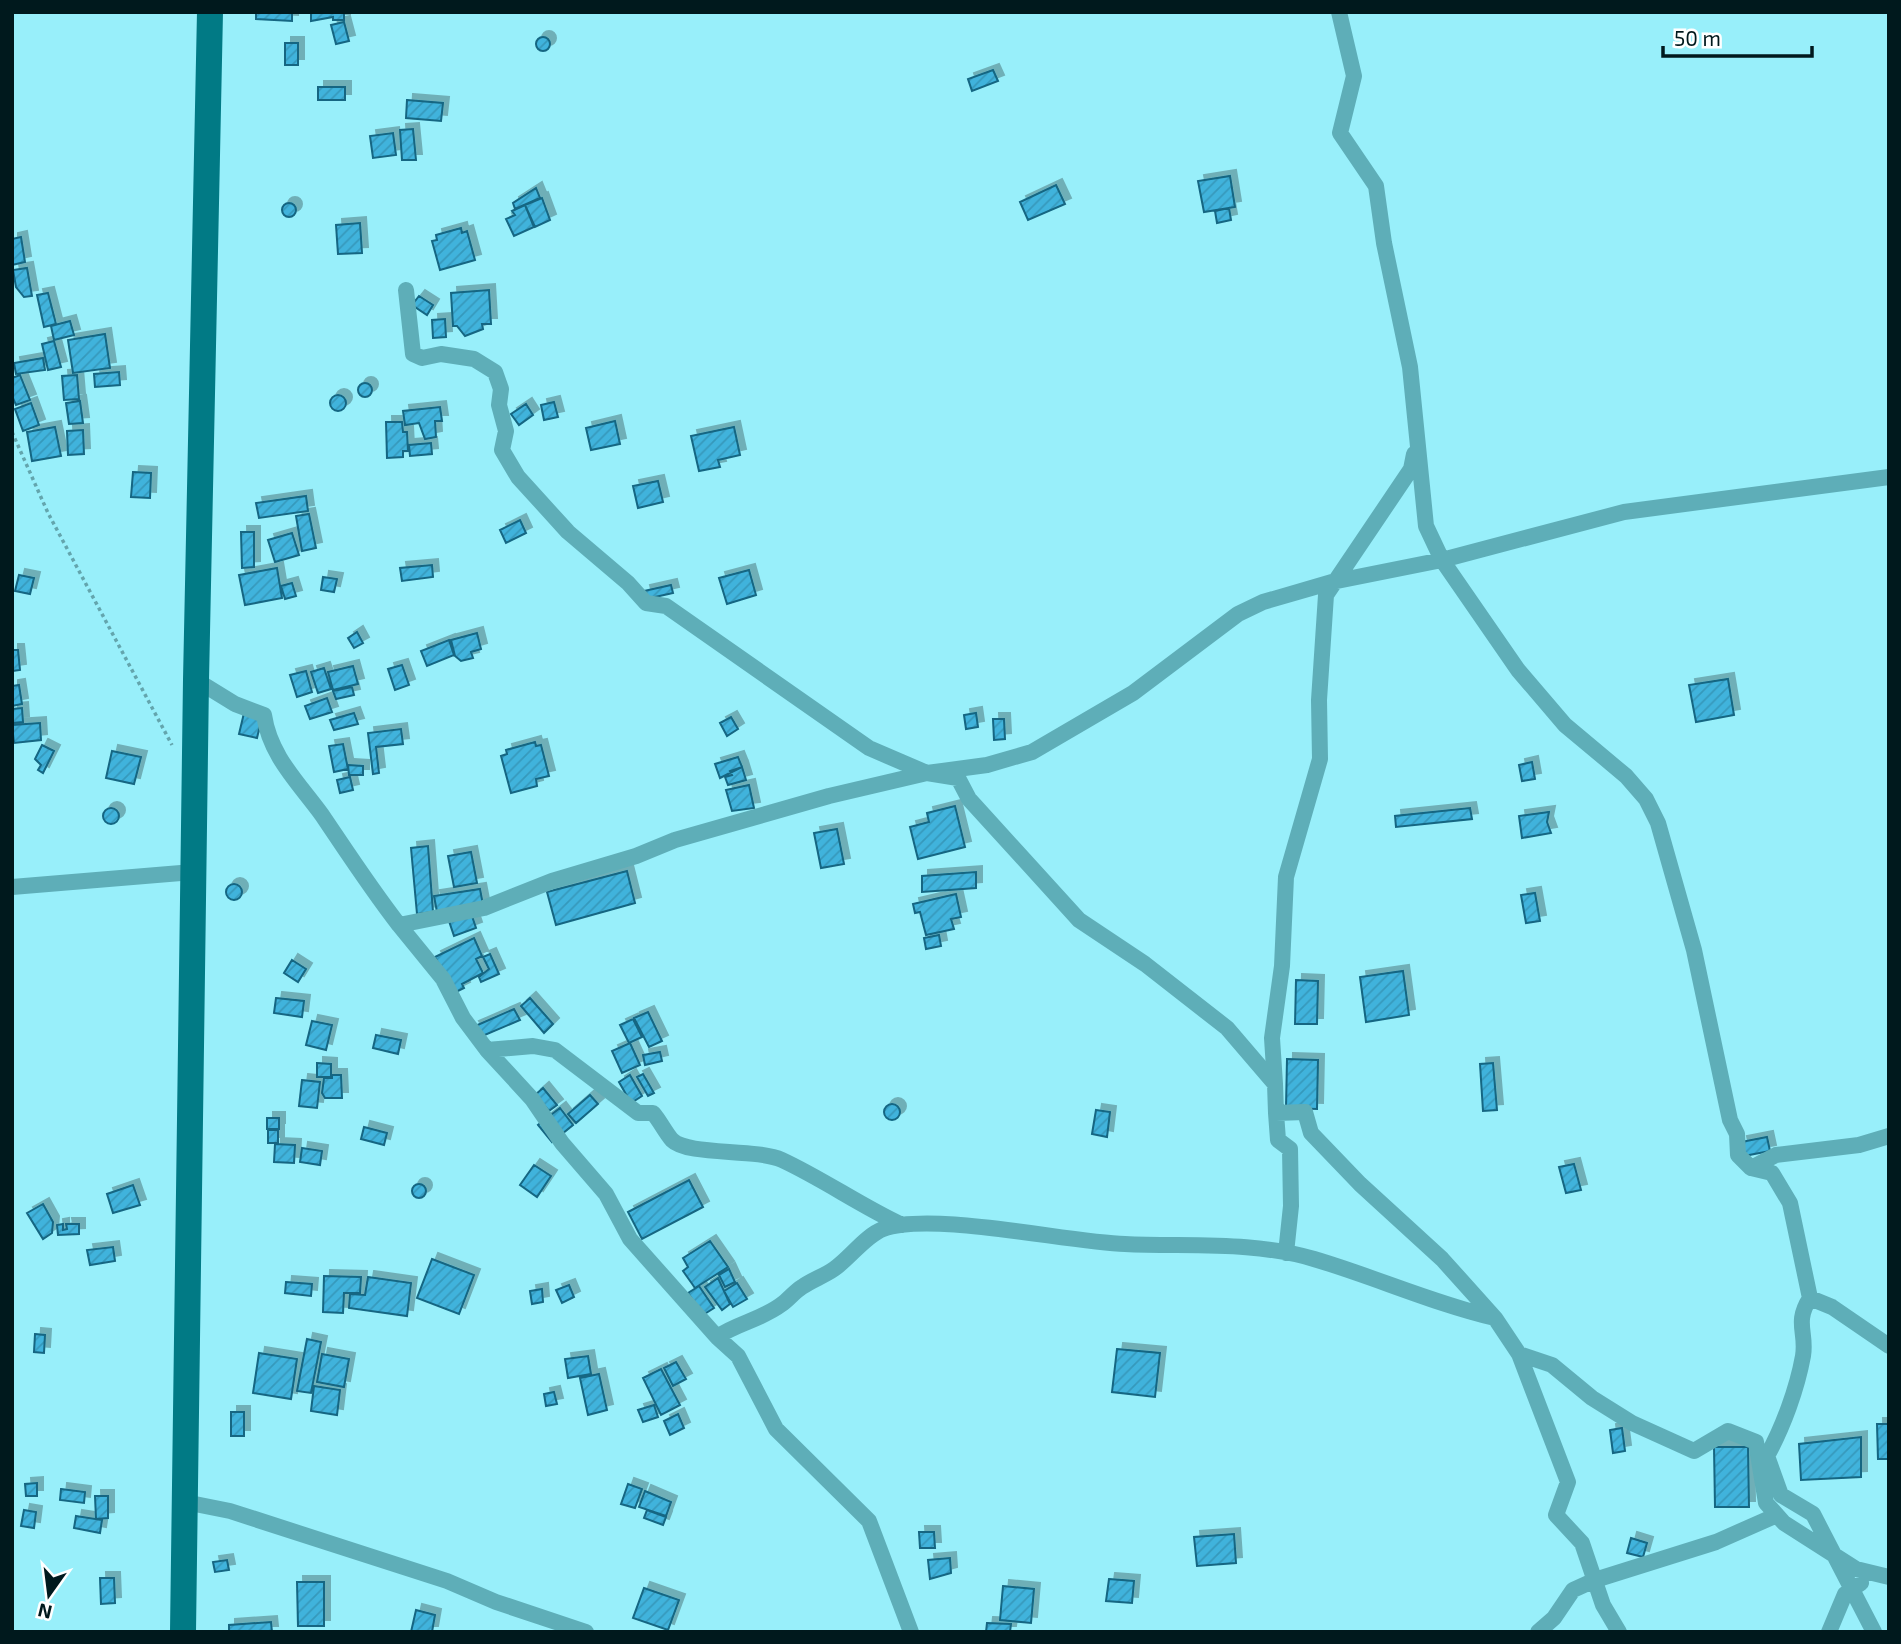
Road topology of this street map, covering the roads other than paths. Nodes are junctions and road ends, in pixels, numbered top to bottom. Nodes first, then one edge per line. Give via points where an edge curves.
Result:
1 (210, 12) edge
2 (1339, 12) edge
3 (406, 290) dead end
4 (1417, 445) junction
5 (1889, 477) edge
6 (1442, 560) junction
7 (1332, 582) junction
8 (196, 680) junction
9 (927, 773) junction
10 (193, 872) junction
11 (12, 887) edge
12 (399, 925) junction
13 (486, 1050) junction
14 (1275, 1084) junction
15 (1276, 1113) junction
16 (1889, 1136) edge
17 (1751, 1168) junction
18 (902, 1226) junction
19 (1286, 1253) junction
20 (1810, 1298) junction
21 (1495, 1318) junction
22 (716, 1337) junction
23 (1889, 1346) edge
24 (1519, 1354) junction
25 (185, 1502) junction
26 (1777, 1515) junction
27 (1830, 1549) junction
28 (1871, 1574) junction
29 (1889, 1577) edge
30 (1595, 1580) junction
31 (1853, 1588) junction
32 (183, 1632) edge
33 (586, 1632) edge
34 (911, 1632) edge
35 (1538, 1632) edge
36 (1619, 1632) edge
37 (1829, 1632) edge
38 (1874, 1632) edge

1 - 8 main road
2 - 4 street via 1354,76 1340,133 1376,186 1410,367
3 - 9 street via 413,354 467,358 495,372 505,416 502,450 518,477 568,532 646,603 666,606 849,736
4 - 6 street via 1426,526
4 - 7 street via 1411,469 1347,567
5 - 6 street via 1624,512
6 - 7 street
6 - 17 street via 1540,698 1646,799 1658,823 1694,950 1738,1155
7 - 9 street via 1238,614 1133,693 1032,752 987,765
7 - 14 street via 1323,612 1320,759 1286,877 1282,966 1272,1038
8 - 10 main road
8 - 12 street via 264,715 279,761
9 - 12 street via 675,840 484,908
9 - 14 street via 958,778 970,799 1079,920 1215,1017
10 - 11 street
10 - 25 main road
12 - 13 street via 443,979
13 - 18 street via 533,1046 555,1050 638,1112 653,1113 672,1140 716,1152 737,1150 781,1160
13 - 22 street via 532,1099 606,1195 630,1239
14 - 15 street
15 - 19 street via 1278,1140 1290,1149
15 - 21 street via 1304,1112 1311,1133 1443,1259
16 - 17 street via 1858,1145 1776,1154
17 - 20 street via 1772,1173 1790,1203
18 - 19 street
18 - 22 street via 881,1230 781,1305
19 - 21 street via 1444,1306
20 - 23 street via 1832,1307
20 - 27 street via 1801,1312 1803,1355 1767,1456 1781,1495 1813,1514
21 - 24 street
22 - 34 street via 738,1356 776,1429 869,1521
24 - 26 street via 1552,1365 1632,1423 1694,1451 1728,1431 1756,1442 1766,1503
24 - 30 street via 1568,1482 1556,1515 1582,1543
25 - 32 main road
25 - 33 street via 230,1511 447,1580
26 - 27 street
26 - 30 street via 1716,1542
27 - 28 street via 1856,1569
27 - 31 street
28 - 29 street
28 - 31 street
30 - 35 street via 1573,1590
30 - 36 street
31 - 37 street via 1845,1594
31 - 38 street

